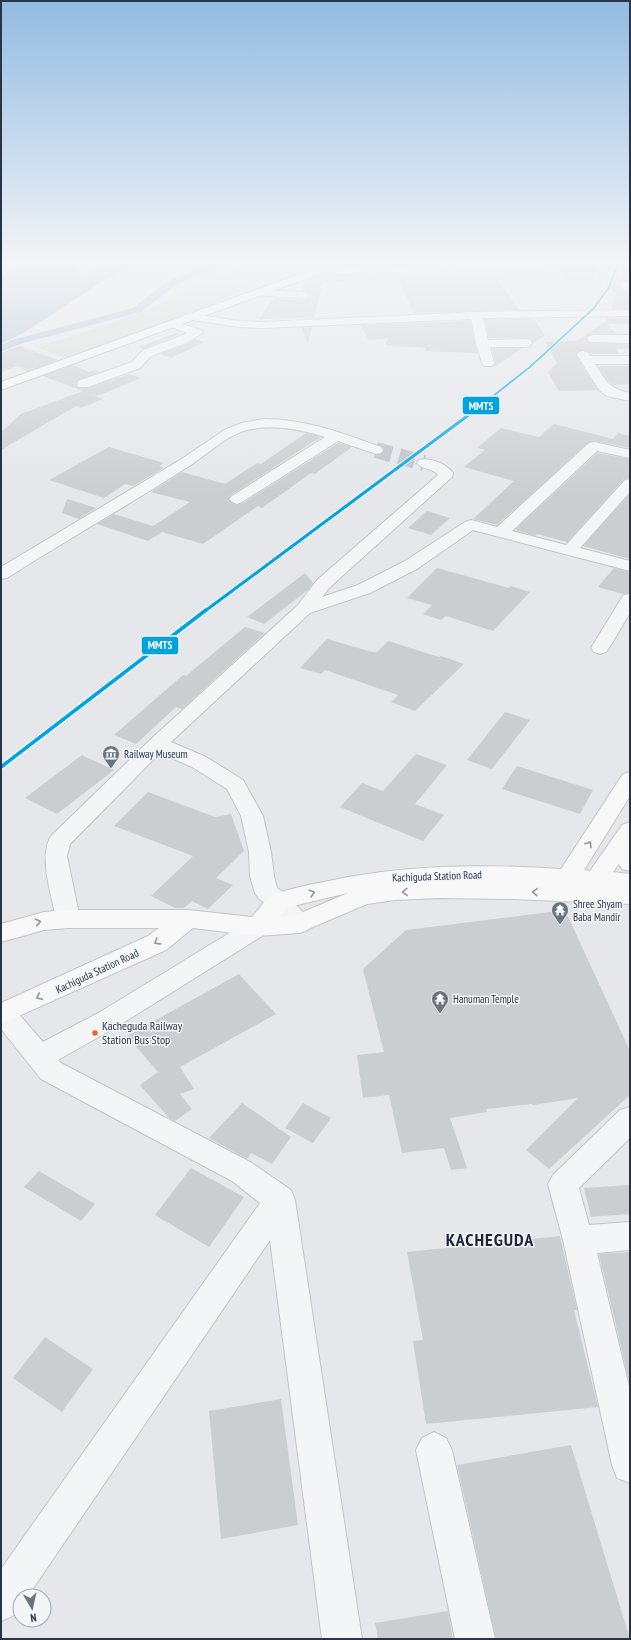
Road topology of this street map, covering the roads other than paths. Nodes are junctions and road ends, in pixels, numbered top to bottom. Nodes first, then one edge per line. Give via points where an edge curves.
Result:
1 (131, 341) edge
2 (155, 341) edge
3 (179, 341) edge
4 (481, 341) edge
5 (526, 343) dead end
6 (482, 344) junction
7 (168, 346) junction
8 (147, 353) junction
9 (630, 360) edge
10 (488, 363) dead end
11 (101, 365) dead end
12 (83, 384) dead end
13 (1, 386) edge
14 (630, 387) edge
15 (605, 388) junction
16 (630, 397) edge
17 (336, 436) junction
18 (376, 450) tunnel mouth
19 (630, 454) edge
20 (424, 463) tunnel mouth
21 (630, 483) edge
22 (238, 499) dead end
23 (501, 532) junction
24 (570, 550) junction
25 (630, 566) edge
26 (1, 574) edge
27 (630, 599) edge
28 (304, 609) junction
29 (600, 648) dead end
30 (157, 744) junction
31 (630, 779) edge
32 (626, 846) edge
33 (630, 881) edge
34 (566, 885) junction
35 (592, 887) junction
36 (630, 896) edge
37 (280, 902) junction
38 (68, 919) junction
39 (188, 919) junction
40 (298, 924) junction
41 (258, 927) junction
42 (1, 933) edge
43 (2, 1014) edge
44 (39, 1057) junction
45 (630, 1119) edge
46 (280, 1200) junction
47 (630, 1236) edge
48 (578, 1240) junction
49 (434, 1450) dead end
50 (630, 1465) edge
51 (1, 1602) edge
52 (342, 1639) edge
53 (475, 1639) edge

1 - 13 main road
2 - 7 street
3 - 7 street
4 - 6 street
5 - 6 street
6 - 10 street
7 - 8 street
8 - 11 street
8 - 12 street via 136,365
9 - 15 street via 584,358
14 - 15 street
15 - 16 street
17 - 18 street
17 - 22 street
17 - 26 street via 296,425 280,424 247,426 230,433
19 - 23 street via 594,446
20 - 28 street via 441,468 446,473 445,477 323,584
21 - 24 street
23 - 24 street
23 - 28 street via 471,525 411,565 364,589
24 - 25 street
27 - 29 street
28 - 30 street
30 - 37 street via 199,762 235,785 252,816 267,893
30 - 38 street via 59,842 56,856
34 -> 31 main road
32 - 35 main road
33 - 35 main road, Kachiguda Station Road
34 - 35 main road, Kachiguda Station Road
37 -> 34 main road, Kachiguda Station Road via 356,882 423,875 461,875
34 -> 40 main road, Kachiguda Station Road via 396,892 364,896
35 - 36 main road, Kachiguda Station Road
37 - 40 street
37 - 41 main road
38 - 39 main road, Kachiguda Station Road
42 -> 38 main road, Kachiguda Station Road via 44,921
39 - 41 main road, Kachiguda Station Road
39 -> 43 main road, Kachiguda Station Road via 157,943
40 - 41 main road, Kachiguda Station Road
41 - 44 street via 109,1019
43 - 44 street
44 - 46 street via 51,1071 242,1172
45 - 48 street via 563,1184
46 - 51 street
46 - 52 street
47 - 48 street
48 - 50 street
49 - 53 street

